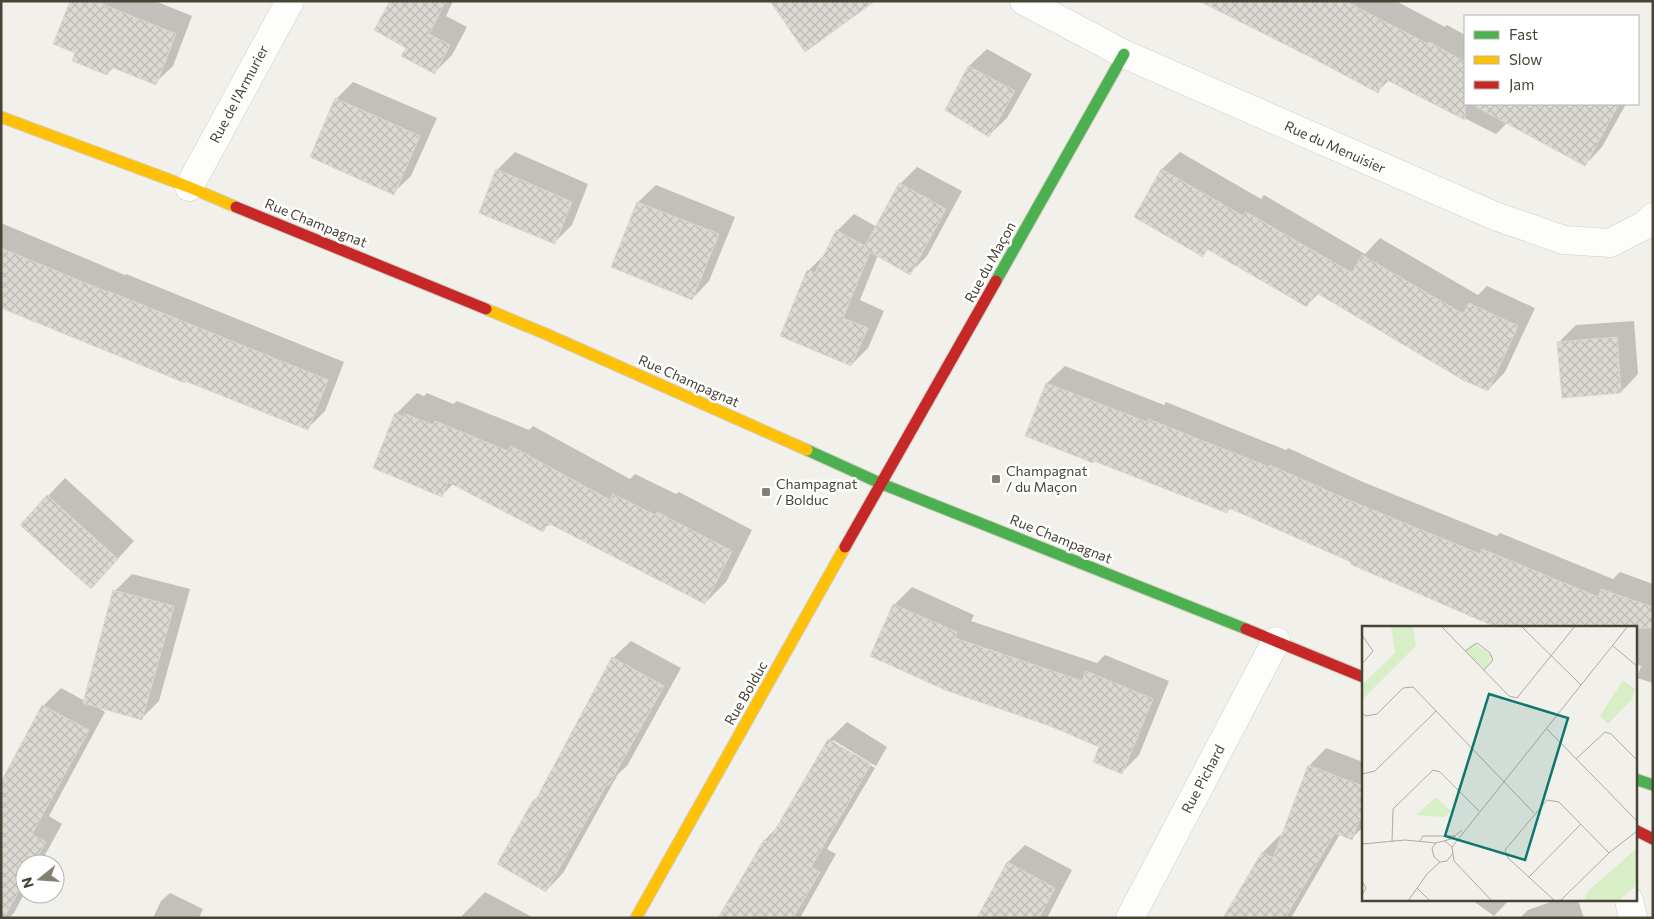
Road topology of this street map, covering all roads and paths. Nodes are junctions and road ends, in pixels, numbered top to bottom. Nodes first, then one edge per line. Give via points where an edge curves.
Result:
1 (290, 1) edge
2 (1024, 1) edge
3 (1124, 54) junction
4 (1, 117) edge
5 (189, 187) junction
6 (1653, 217) edge
7 (882, 484) junction
8 (1276, 641) junction
9 (1362, 677) edge
10 (1636, 779) edge
11 (1653, 785) edge
12 (1636, 830) edge
13 (1653, 839) edge
14 (1629, 902) edge
15 (636, 918) edge
16 (1130, 918) edge
17 (1633, 918) edge

1 - 5 street, Rue de l'Armurier
2 - 3 street, Rue du Menuisier
3 - 6 street, Rue du Menuisier via 1495,216 1564,240 1610,243 1645,225
3 - 7 street, Rue du Maçon
4 - 5 street, Rue Champagnat
5 - 7 street, Rue Champagnat via 546,334
7 - 8 street, Rue Champagnat
7 - 15 street, Rue Bolduc
8 - 9 street, Rue Champagnat
8 - 16 street, Rue Pichard
10 - 11 street
12 - 13 street
14 - 17 street

